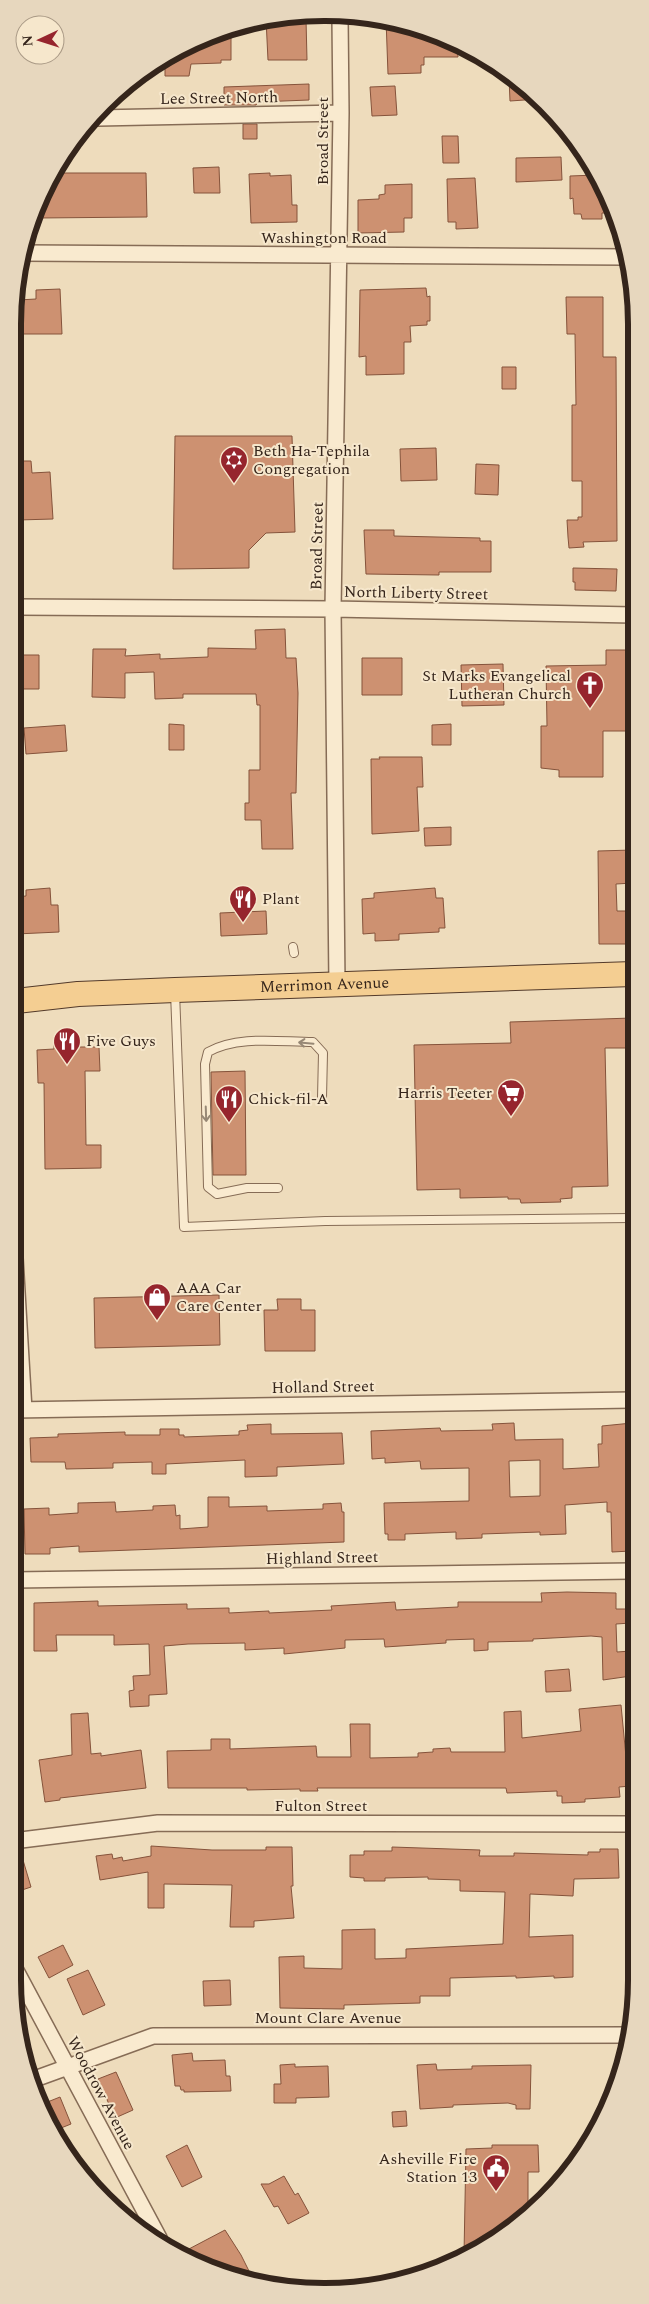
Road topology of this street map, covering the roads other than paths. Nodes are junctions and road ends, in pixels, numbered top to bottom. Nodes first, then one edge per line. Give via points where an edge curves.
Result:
1 (340, 22) edge
2 (341, 113) junction
3 (103, 118) edge
4 (30, 253) edge
5 (339, 255) junction
6 (620, 256) edge
7 (21, 607) edge
8 (333, 609) junction
9 (628, 615) edge
10 (628, 974) edge
11 (337, 984) junction
12 (175, 990) junction
13 (21, 1000) edge
14 (322, 1098) dead end
15 (278, 1188) dead end
16 (628, 1218) edge
17 (628, 1400) edge
18 (21, 1410) edge
19 (628, 1571) edge
20 (21, 1580) edge
21 (628, 1824) edge
22 (21, 1840) edge
23 (21, 1982) edge
24 (623, 2035) edge
25 (68, 2068) junction
26 (37, 2078) edge
27 (156, 2232) edge

1 - 2 street, Broad Street
2 - 3 street, Lee Street North
2 - 5 street, Broad Street
4 - 5 street, Washington Road
5 - 6 street, Washington Road
5 - 8 street, Broad Street
7 - 8 street, North Liberty Street
8 - 9 street, North Liberty Street
8 - 11 street, Broad Street
10 - 11 main road, Merrimon Avenue
11 - 12 main road, Merrimon Avenue
12 - 13 main road, Merrimon Avenue via 78,994
12 - 16 lane via 184,1227 325,1221
14 -> 15 lane via 323,1053 313,1042 221,1044 208,1052 205,1064 208,1186 217,1194 247,1188
17 - 18 street, Holland Street
19 - 20 street, Highland Street
21 - 22 street, Fulton Street via 158,1823
23 - 25 street, Woodrow Avenue
24 - 25 street, Mount Clare Avenue via 153,2036
25 - 26 street, Mount Clare Avenue
25 - 27 street, Woodrow Avenue

